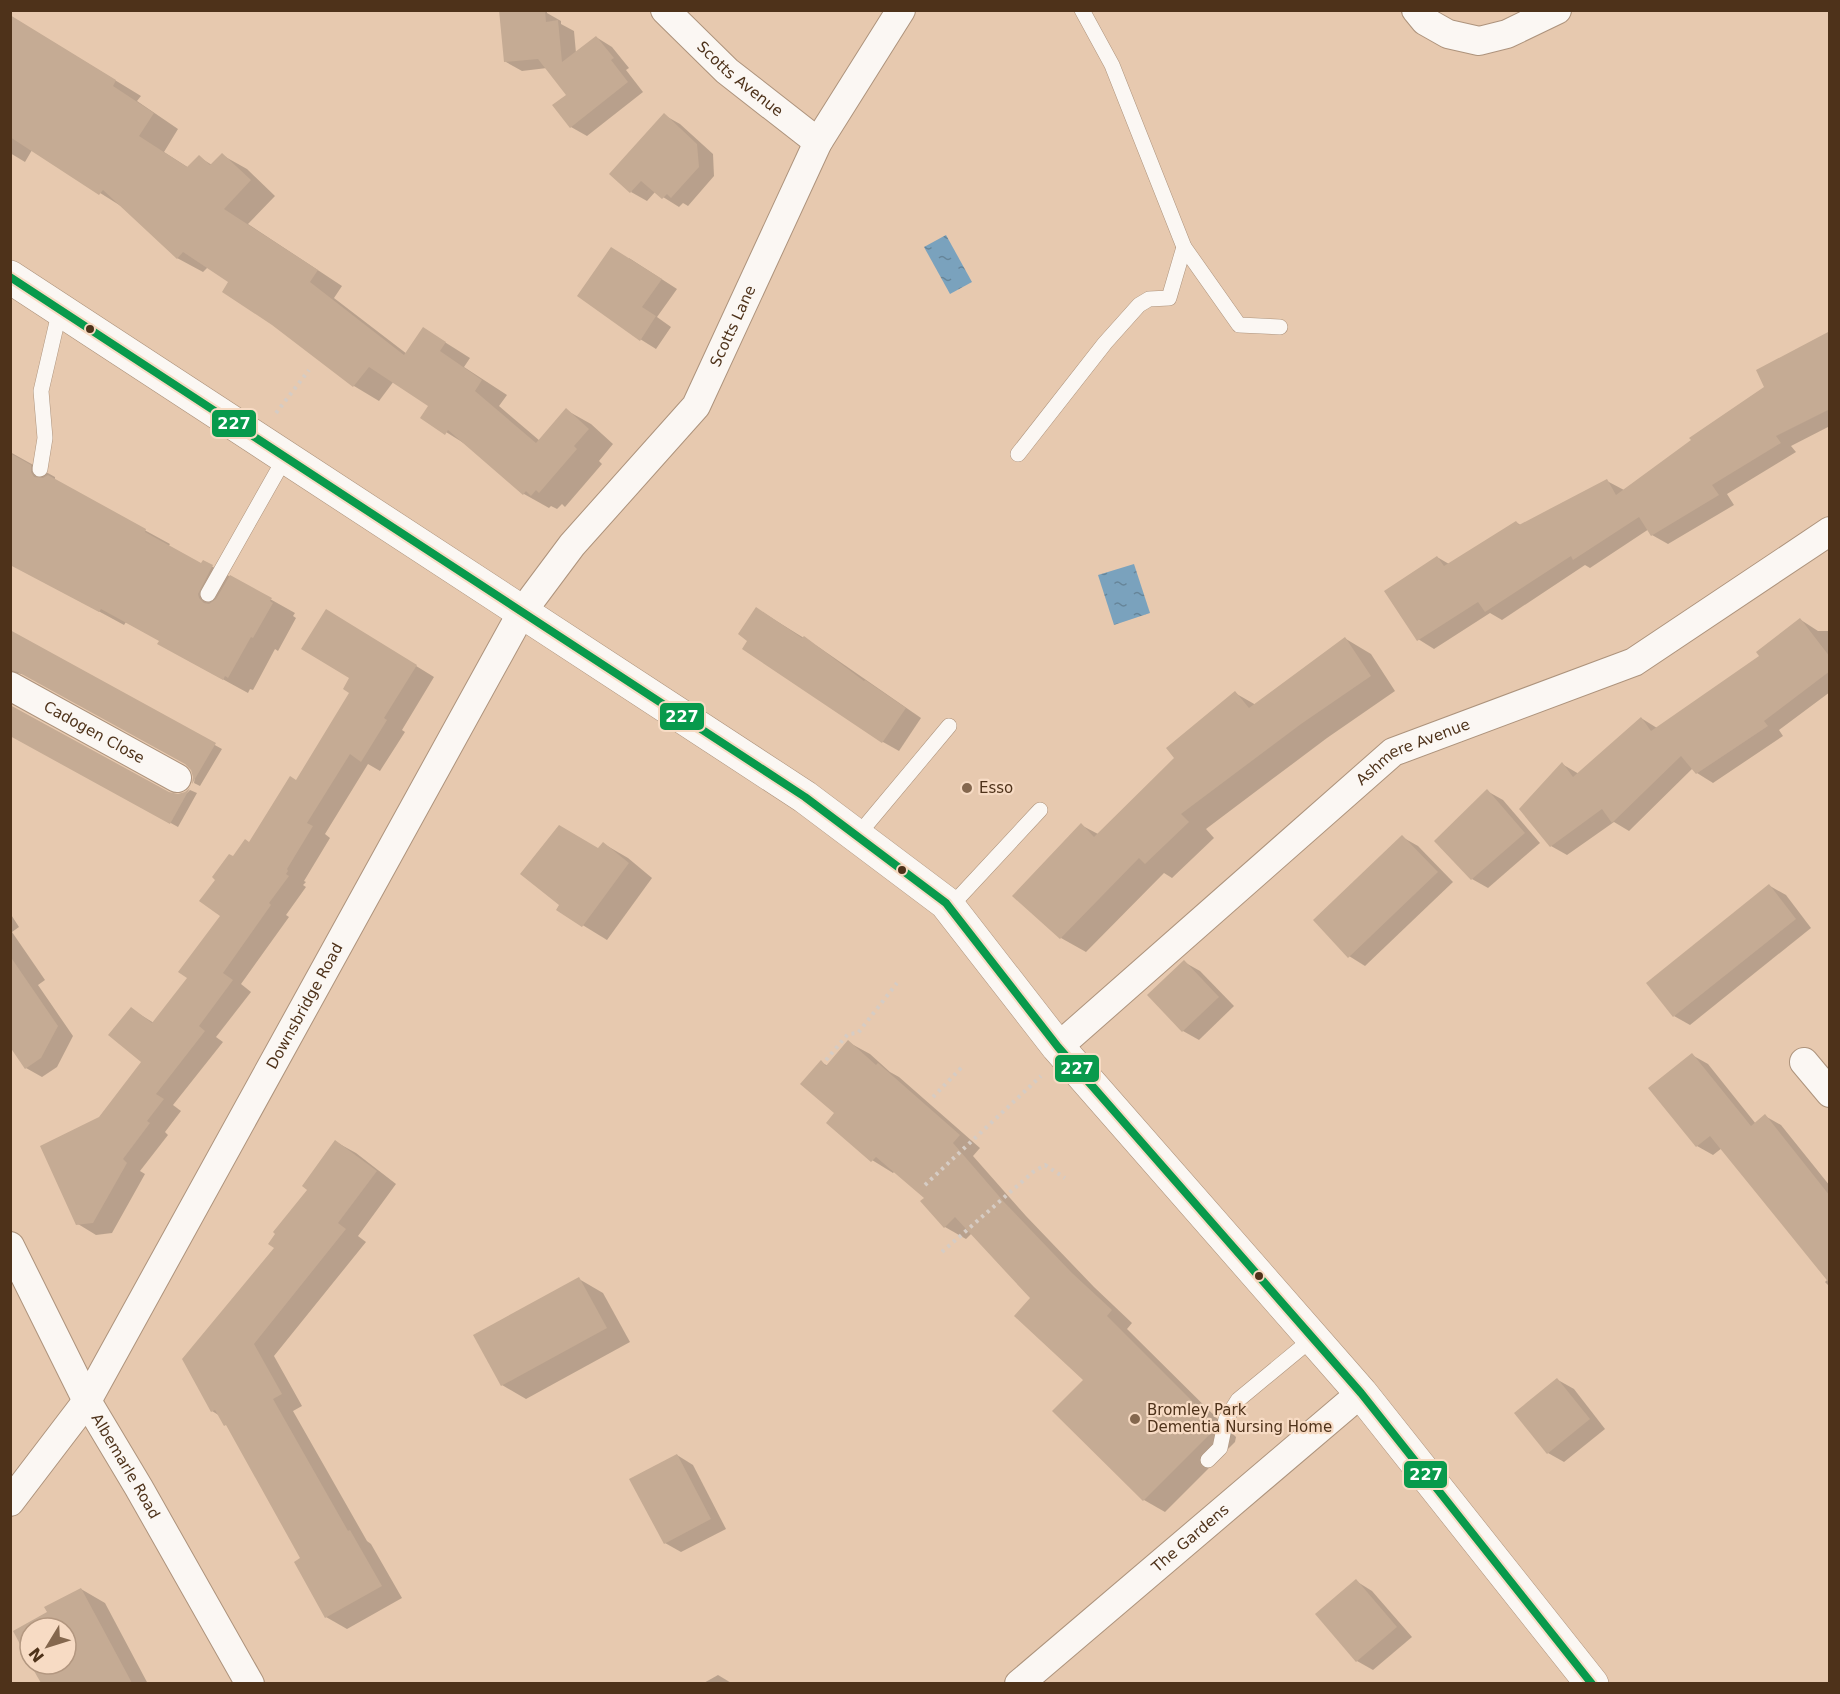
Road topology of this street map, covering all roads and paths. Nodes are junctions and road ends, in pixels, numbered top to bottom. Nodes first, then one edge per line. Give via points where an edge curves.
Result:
1 (664, 10) edge
2 (901, 10) edge
3 (1082, 10) edge
4 (1416, 10) edge
5 (1557, 10) edge
6 (818, 142) junction
7 (1184, 247) junction
8 (10, 277) edge
9 (60, 309) junction
10 (1280, 327) dead end
11 (309, 370) dead end
12 (258, 438) junction
13 (1018, 454) dead end
14 (286, 456) junction
15 (40, 469) dead end
16 (1826, 537) edge
17 (208, 594) dead end
18 (522, 612) junction
19 (10, 686) edge
20 (949, 726) dead end
21 (177, 778) dead end
22 (1040, 810) dead end
23 (857, 836) junction
24 (949, 908) junction
25 (897, 983) dead end
26 (1058, 1047) junction
27 (826, 1060) dead end
28 (1804, 1062) dead end
29 (962, 1067) dead end
30 (1830, 1093) edge
31 (933, 1097) dead end
32 (1065, 1178) dead end
33 (925, 1185) dead end
34 (10, 1246) edge
35 (942, 1252) dead end
36 (1313, 1338) junction
37 (1361, 1393) junction
38 (87, 1401) junction
39 (1208, 1460) dead end
40 (10, 1502) edge
41 (250, 1683) edge
42 (1019, 1683) edge
43 (1592, 1683) edge

1 - 6 street, Scotts Avenue via 727,71
2 - 6 street, Scotts Lane
3 - 7 lane via 1112,65
4 - 5 street via 1425,21 1448,34 1479,41 1507,34
6 - 18 street, Scotts Lane via 696,406 572,545
7 - 10 lane via 1239,325
7 - 13 lane via 1169,298 1149,299 1139,305
8 - 9 main road
9 - 12 main road
9 - 15 lane via 41,392 45,438
11 - 12 path
12 - 14 main road
14 - 17 lane
14 - 18 main road
16 - 26 street, Ashmere Avenue via 1634,662 1393,752
18 - 23 main road via 782,781
18 - 38 street, Downsbridge Road
19 - 21 street, Cadogen Close
20 - 23 lane
22 - 24 lane
23 - 24 main road
24 - 26 main road
25 - 27 path via 858,1033 848,1034
26 - 33 path via 1041,1076
26 - 36 main road
28 - 30 street
29 - 31 path
32 - 35 path via 1045,1165 1033,1172
34 - 38 street, Albemarle Road
36 - 37 main road
36 - 39 lane via 1238,1400 1226,1419 1220,1448
37 - 42 street, The Gardens
37 - 43 main road
38 - 40 street, Downsbridge Road
38 - 41 street, Albemarle Road

